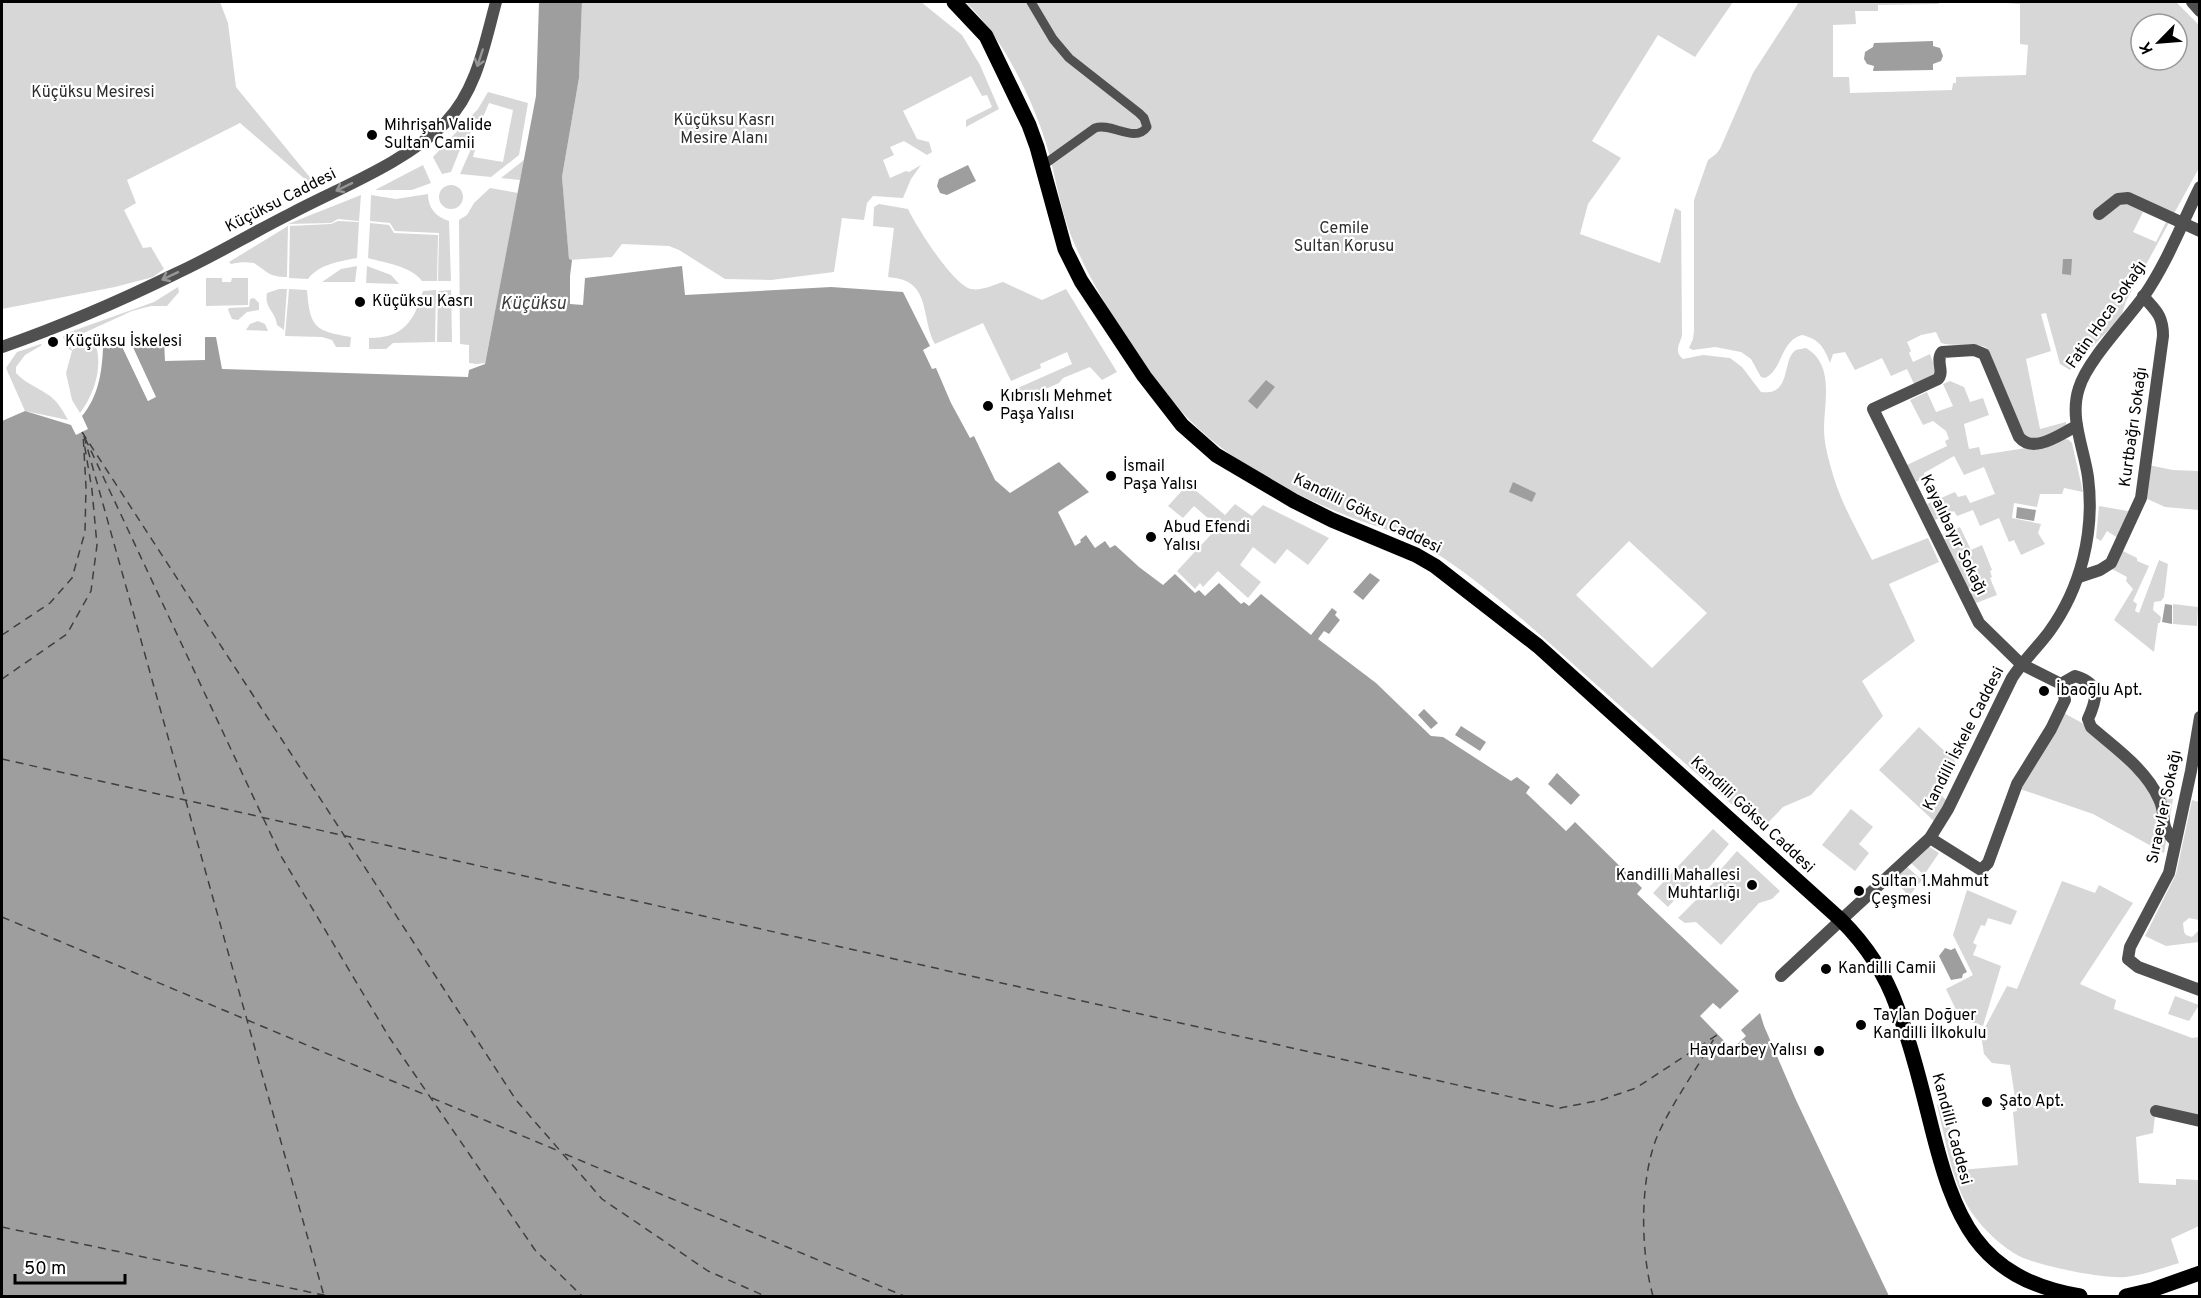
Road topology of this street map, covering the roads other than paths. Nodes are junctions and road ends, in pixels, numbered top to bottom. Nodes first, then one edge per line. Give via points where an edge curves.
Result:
1 (496, 2) edge
2 (954, 2) edge
3 (1031, 2) edge
4 (2192, 2) edge
5 (2199, 11) edge
6 (1042, 166) junction
7 (2199, 187) edge
8 (2099, 214) dead end
9 (2183, 222) junction
10 (2199, 231) edge
11 (2143, 296) junction
12 (2, 347) edge
13 (2077, 426) junction
14 (2079, 577) junction
15 (2021, 664) junction
16 (2061, 684) junction
17 (2199, 717) edge
18 (1930, 838) junction
19 (2175, 841) junction
20 (1841, 920) junction
21 (1781, 976) dead end
22 (2199, 990) edge
23 (2156, 1111) dead end
24 (2199, 1121) edge
25 (2199, 1273) edge
26 (2080, 1296) edge
27 (2126, 1296) edge

1 -> 12 street, Küçüksu Caddesi via 466,95 447,121 419,144 179,272 60,326
2 - 6 main road, Kandilli Göksu Caddesi via 976,23 993,48 1034,136
3 - 6 street via 1069,58 1139,113 1147,127 1136,134 1104,126 1095,128
4 - 5 street
6 - 20 main road, Kandilli Göksu Caddesi via 1065,249 1081,281 1172,415 1194,436 1229,463 1294,501 1435,566 1538,646
7 - 9 street, Fatin Hoca Sokağı
8 - 9 street via 2118,199 2128,198
9 - 10 street
9 - 11 street, Fatin Hoca Sokağı
11 - 13 street, Fatin Hoca Sokağı via 2084,376 2076,399
11 - 14 street, Kurtbağrı Sokağı via 2163,322 2163,336 2142,492 2111,563
13 - 14 street, Fatin Hoca Sokağı via 2090,495
13 - 15 street, Kayalıbayır Sokağı via 2045,442 2023,442 1984,354 1974,350 1942,352 1938,379 1873,409 1974,614 1985,631
14 - 15 street, Kandilli İskele Caddesi via 2049,632
15 - 16 street, Kayalıbayır Sokağı
15 - 18 street, Kandilli İskele Caddesi
16 - 18 street via 2065,700 2017,784 1985,867 1981,870
16 - 19 street via 2075,676 2083,678 2096,692 2088,719 2091,727 2136,766 2148,782 2159,798 2164,828
17 - 19 street, Sıraevler Sokağı
18 - 20 street, Kandilli İskele Caddesi
19 - 22 street, Sıraevler Sokağı via 2169,873 2130,947 2128,959 2138,967
20 - 21 street, Kandilli İskele Caddesi
20 - 26 main road, Kandilli Caddesi via 1868,949 1897,1005 1947,1186 1964,1224 1979,1244 2013,1273 2055,1292
23 - 24 street
25 - 27 main road

